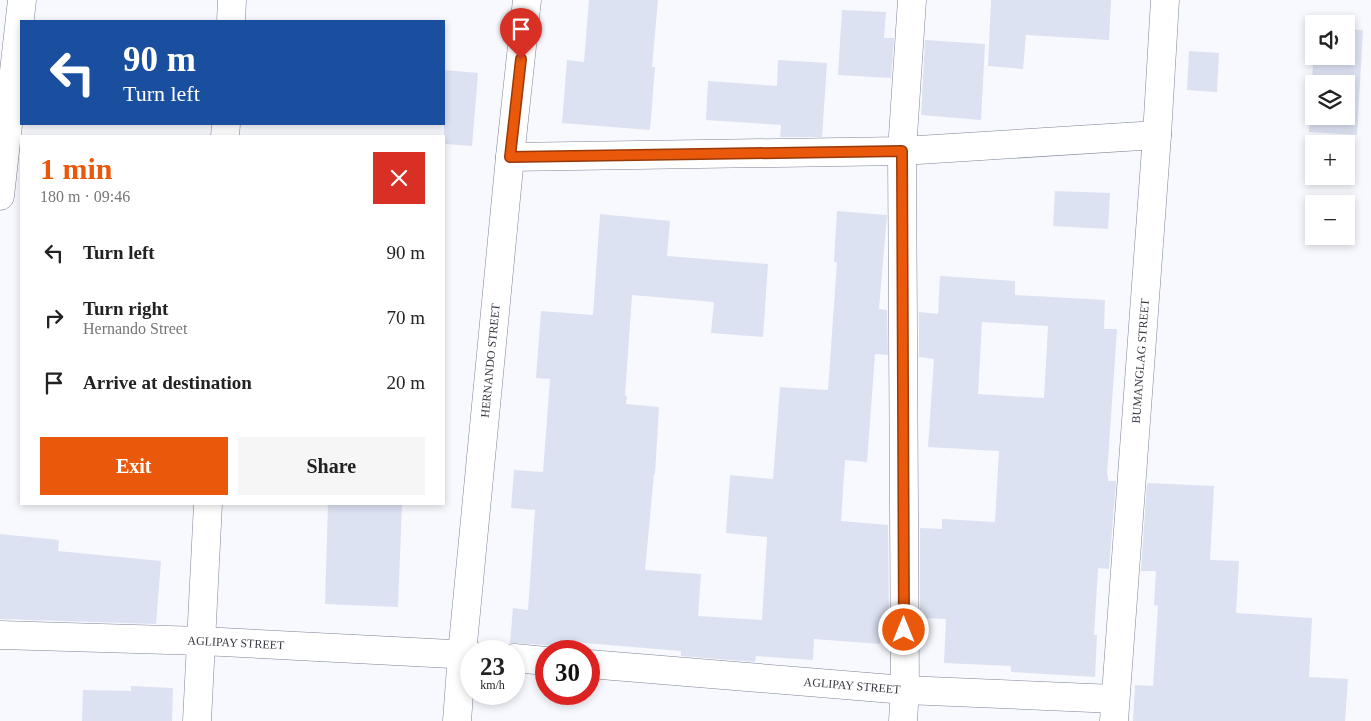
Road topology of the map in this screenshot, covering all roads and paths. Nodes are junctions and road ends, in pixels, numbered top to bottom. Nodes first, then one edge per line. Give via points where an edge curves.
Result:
1 (22, 0) edge
2 (232, 0) edge
3 (528, 0) edge
4 (912, 0) edge
5 (1165, 0) edge
6 (231, 20) edge
7 (1157, 135) junction
8 (902, 151) junction
9 (510, 157) junction
10 (0, 196) edge
11 (208, 505) edge
12 (0, 635) edge
13 (468, 640) edge
14 (202, 642) junction
15 (460, 654) edge
16 (600, 665) edge
17 (905, 690) junction
18 (460, 701) edge
19 (1115, 710) edge
20 (197, 721) edge
21 (457, 721) edge
22 (904, 721) edge

1 - 10 street
2 - 6 street
3 - 9 street, HERNANDO STREET
4 - 8 street
5 - 7 street, BUMANGLAG STREET
7 - 8 street
7 - 19 street, BUMANGLAG STREET
8 - 9 street
8 - 17 street
9 - 13 street, HERNANDO STREET
11 - 14 street
12 - 14 street, AGLIPAY STREET
14 - 15 street, AGLIPAY STREET
14 - 20 street
16 - 17 street, AGLIPAY STREET
17 - 19 street, AGLIPAY STREET
17 - 22 street
18 - 21 street, HERNANDO STREET

